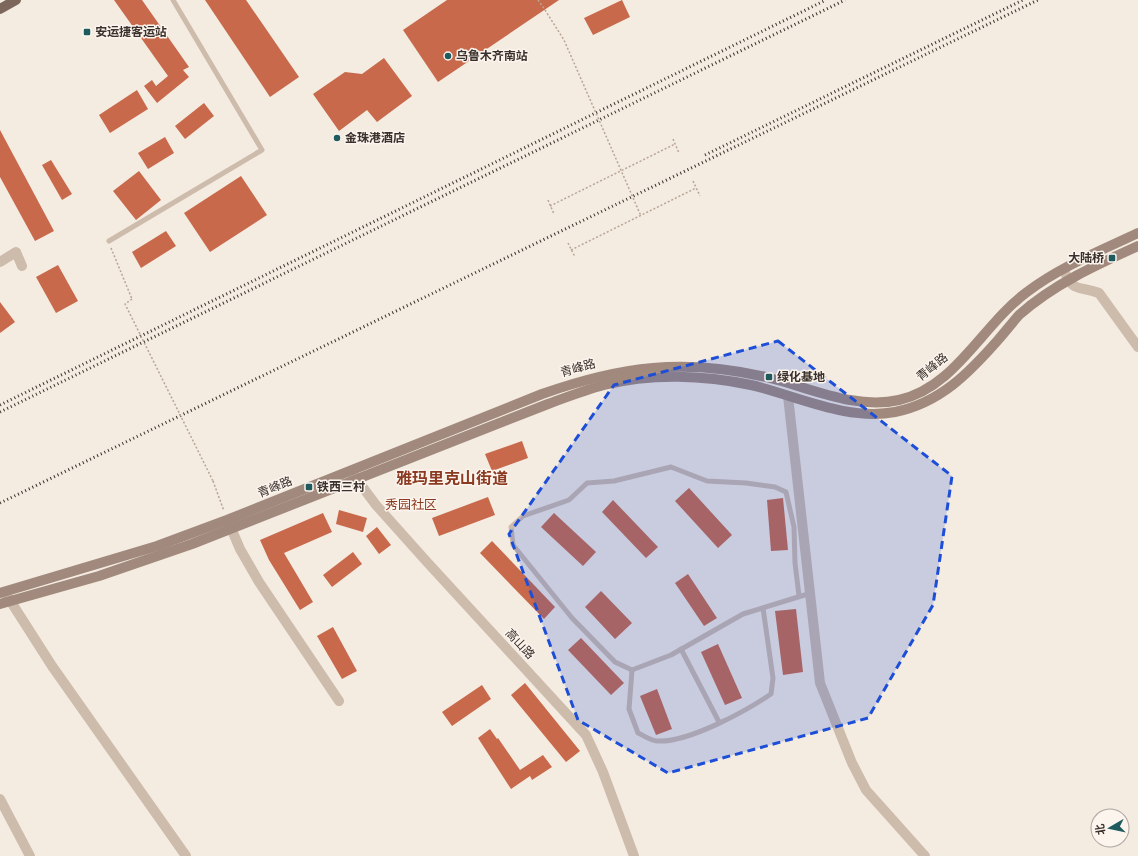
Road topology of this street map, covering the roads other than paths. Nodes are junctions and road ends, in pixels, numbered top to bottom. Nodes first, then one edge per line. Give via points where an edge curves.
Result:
1 (16, 0) edge
2 (173, 0) edge
3 (0, 10) edge
4 (1138, 233) edge
5 (109, 240) road end
6 (1138, 246) edge
7 (0, 262) edge
8 (22, 266) dead end
9 (1064, 270) junction
10 (1068, 280) junction
11 (1138, 347) edge
12 (788, 396) junction
13 (351, 470) junction
14 (357, 480) junction
15 (230, 525) junction
16 (811, 593) junction
17 (800, 596) junction
18 (3, 597) edge
19 (763, 608) junction
20 (681, 649) junction
21 (632, 670) junction
22 (339, 701) dead end
23 (719, 722) junction
24 (0, 799) edge
25 (30, 856) edge
26 (186, 856) edge
27 (634, 856) edge
28 (925, 856) edge

1 - 3 main road
2 - 5 lane via 262,150
4 - 9 main road, 青峰路
6 - 10 main road, 青峰路
7 - 8 street via 16,252
9 - 10 street
9 - 13 main road, 青峰路 via 1027,292 1011,306 947,374 920,393 899,400 861,402 727,369 695,366 632,369 588,378 542,394
10 - 11 street via 1079,290 1099,293
10 - 12 main road, 青峰路 via 1019,316 966,374 944,392 927,401 897,412 862,414 841,411
12 - 14 main road, 青峰路 via 752,385 699,377 605,385 548,404
12 - 16 street
13 - 14 street, 高山路
13 - 15 main road, 青峰路
14 - 15 main road, 青峰路
14 - 27 street, 高山路 via 427,562 586,735 603,772
15 - 18 main road, 青峰路 via 99,576
15 - 22 street via 259,582
16 - 17 lane
16 - 28 street via 820,683 852,763 866,790
17 - 19 lane
17 - 21 lane via 795,563 794,527 786,492 775,487 707,481 672,467 614,481 587,483 569,500 523,516 511,527 513,545 572,618 615,662
18 - 26 street
19 - 20 lane via 743,614
19 - 23 lane via 772,678 771,694
20 - 21 lane
20 - 23 lane
21 - 23 lane via 629,709 638,733 657,742 691,736
24 - 25 street

